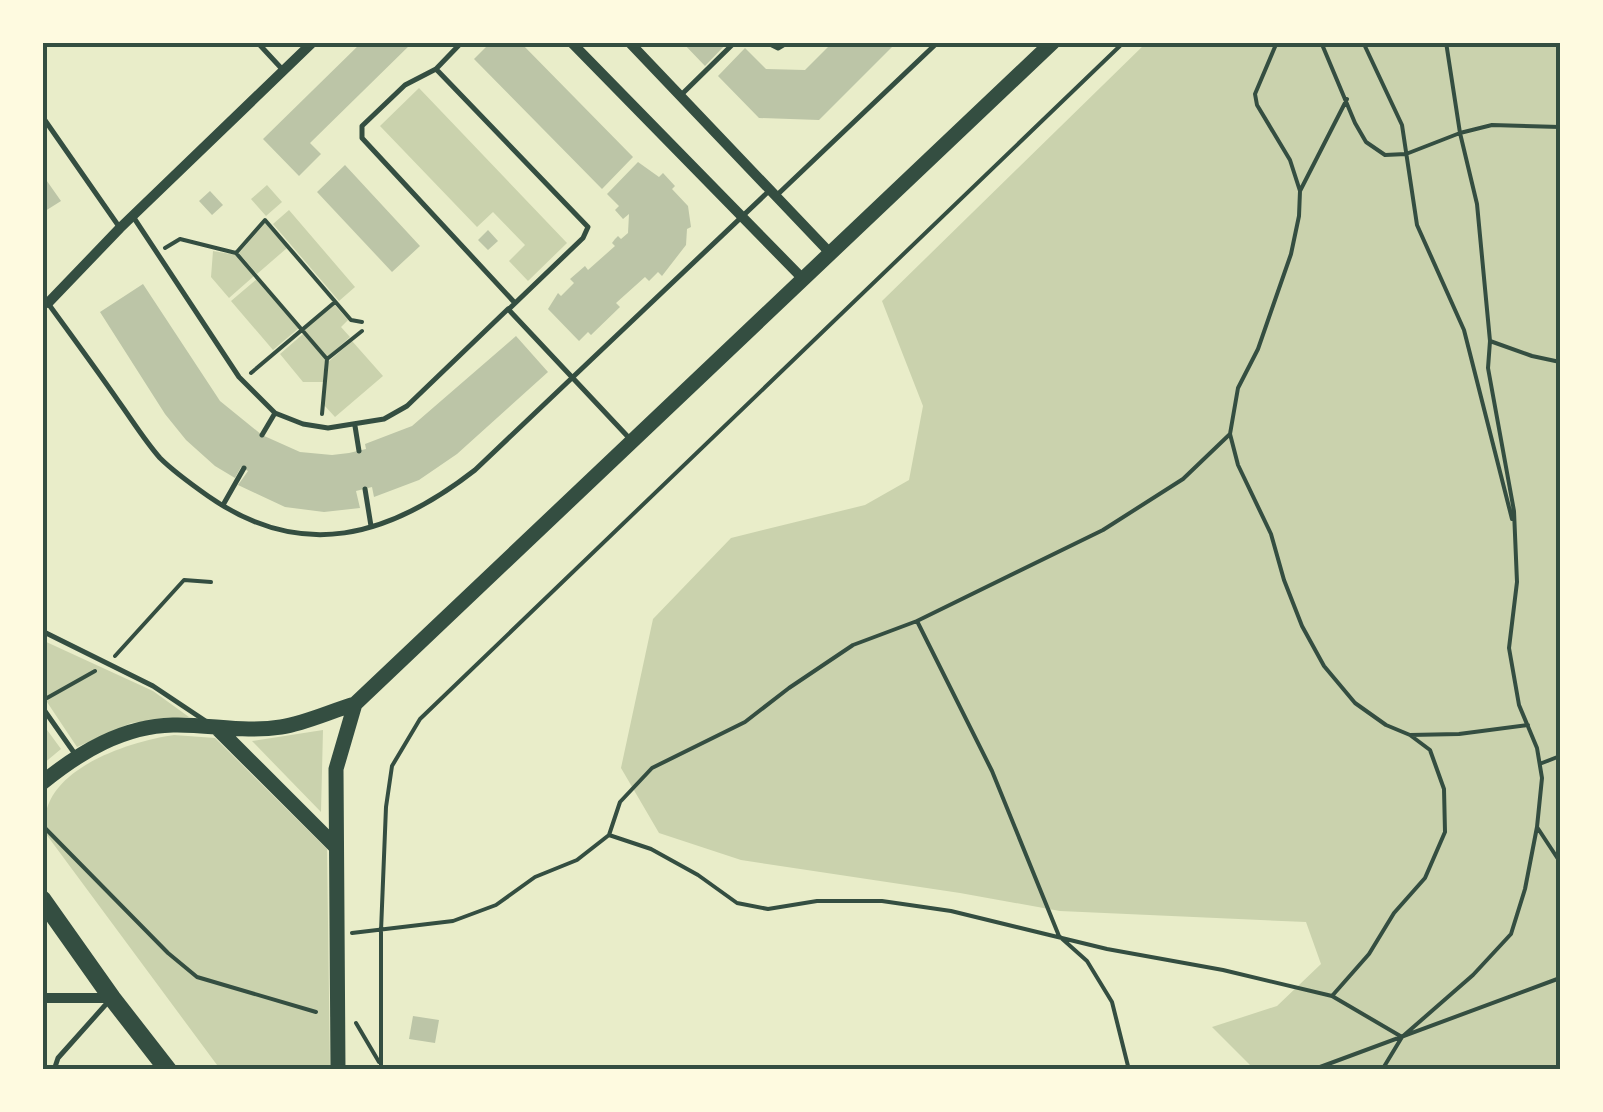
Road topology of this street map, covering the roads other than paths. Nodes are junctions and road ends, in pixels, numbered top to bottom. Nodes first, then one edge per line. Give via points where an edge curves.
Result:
1 (257, 42) edge
2 (313, 42) edge
3 (462, 42) edge
4 (571, 42) edge
5 (629, 42) edge
6 (736, 42) edge
7 (766, 42) edge
8 (788, 42) edge
9 (938, 42) edge
10 (1053, 42) edge
11 (436, 68) junction
12 (284, 70) junction
13 (680, 96) junction
14 (42, 116) edge
15 (773, 193) junction
16 (132, 216) junction
17 (742, 217) junction
18 (120, 228) junction
19 (831, 254) junction
20 (804, 280) junction
21 (45, 299) edge
22 (515, 303) junction
23 (508, 309) junction
24 (573, 377) junction
25 (275, 412) junction
26 (355, 426) junction
27 (262, 435) dead end
28 (633, 441) junction
29 (359, 451) dead end
30 (244, 468) dead end
31 (365, 488) dead end
32 (222, 506) junction
33 (371, 526) junction
34 (42, 632) edge
35 (42, 704) edge
36 (355, 704) junction
37 (218, 730) junction
38 (76, 755) junction
39 (42, 783) edge
40 (335, 846) junction
41 (42, 899) edge
42 (42, 998) edge
43 (112, 998) junction
44 (54, 1070) edge
45 (168, 1070) edge
46 (338, 1070) edge

1 - 12 lane
2 - 12 street
3 - 11 lane
4 - 17 street
5 - 13 street
6 - 13 lane
7 - 8 lane via 778,48
9 - 15 lane
10 - 19 main road
11 - 22 lane via 588,226 584,238
11 - 22 lane via 404,85 362,126 362,138
12 - 16 street
13 - 15 street
14 - 18 lane
15 - 17 lane
15 - 19 street
16 - 18 street
16 - 25 lane via 243,381
17 - 20 street
17 - 24 lane
18 - 21 street
19 - 20 main road
20 - 28 main road
21 - 32 lane via 160,458
22 - 23 lane
23 - 24 lane
23 - 26 lane via 406,406
24 - 28 lane
24 - 33 lane via 439,498
25 - 26 lane via 321,427
25 - 27 lane
26 - 29 lane
28 - 36 main road
30 - 32 lane
31 - 33 lane
32 - 33 lane via 274,530 310,537
34 - 37 lane via 152,686
35 - 38 lane
36 - 37 main road via 281,727
36 - 40 main road via 336,769
37 - 38 main road via 134,730
37 - 40 main road
38 - 39 main road
40 - 46 main road
41 - 43 highway
42 - 43 street
43 - 44 lane
43 - 45 highway

